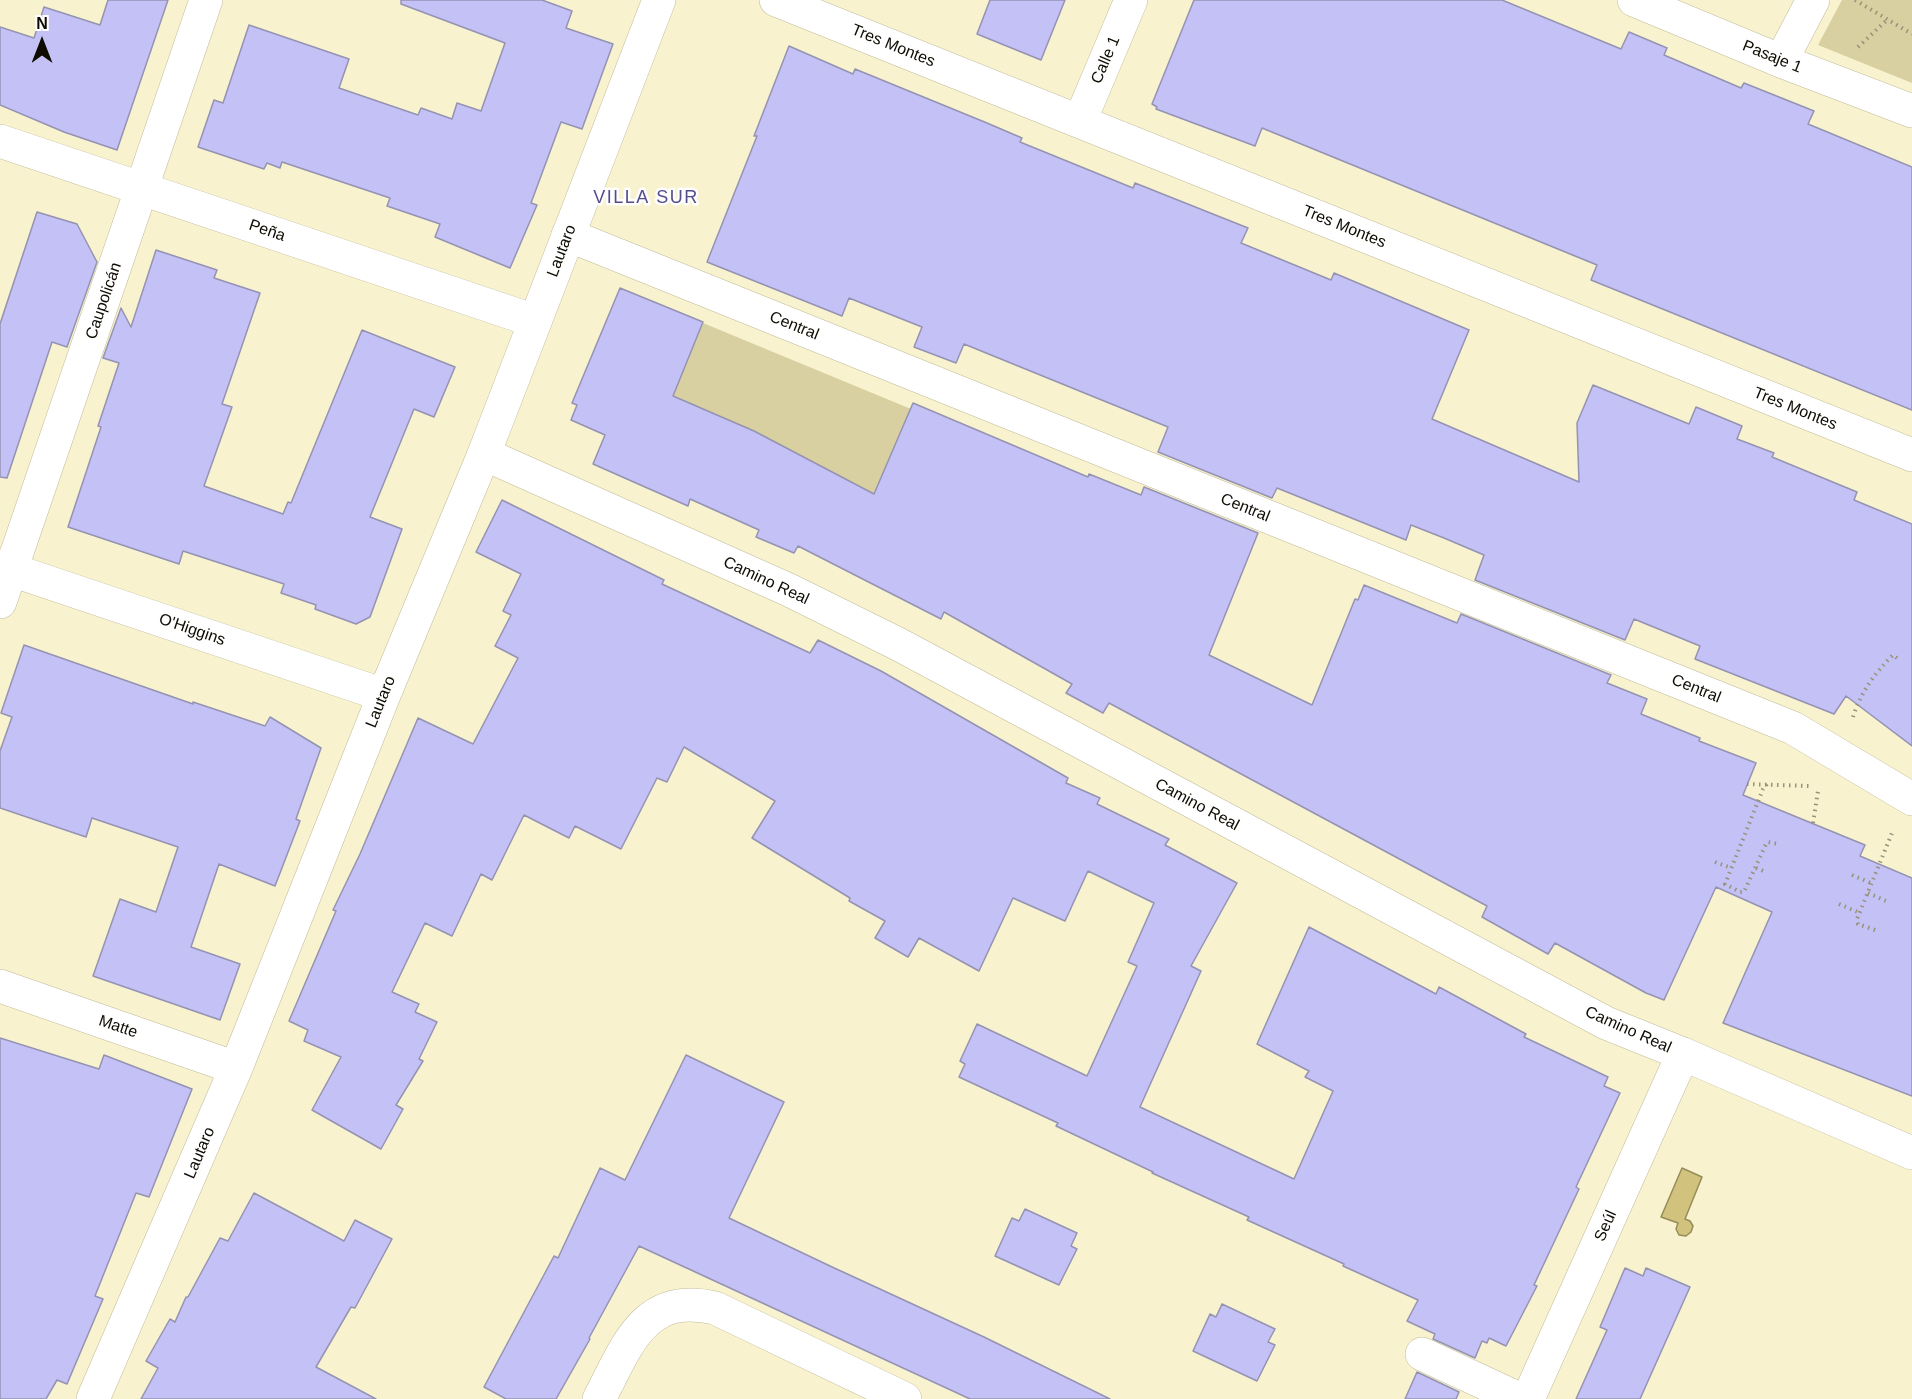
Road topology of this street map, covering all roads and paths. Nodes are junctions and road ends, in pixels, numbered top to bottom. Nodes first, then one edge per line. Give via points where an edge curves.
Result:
1 (206, 0) edge
2 (658, 0) edge
3 (776, 0) edge
4 (1131, 0) edge
5 (1634, 0) edge
6 (1813, 0) edge
7 (1856, 0) edge
8 (1887, 19) junction
9 (1912, 27) edge
10 (1910, 33) edge
11 (1851, 54) dead end
12 (1781, 61) junction
13 (1912, 111) edge
14 (1080, 121) junction
15 (0, 141) edge
16 (143, 189) junction
17 (568, 235) junction
18 (535, 321) junction
19 (484, 454) junction
20 (1912, 455) edge
21 (5, 568) edge
22 (0, 602) edge
23 (1897, 658) dead end
24 (1872, 678) junction
25 (1879, 682) dead end
26 (384, 695) junction
27 (1853, 722) dead end
28 (1748, 784) dead end
29 (1767, 784) junction
30 (1818, 786) dead end
31 (1909, 798) edge
32 (1778, 844) dead end
33 (1715, 862) dead end
34 (1731, 868) junction
35 (1755, 868) junction
36 (1766, 872) dead end
37 (1852, 874) dead end
38 (1871, 883) junction
39 (1868, 893) junction
40 (1886, 901) dead end
41 (1839, 904) dead end
42 (1860, 913) junction
43 (1875, 930) dead end
44 (0, 986) edge
45 (1683, 1054) junction
46 (236, 1068) junction
47 (1912, 1153) edge
48 (1422, 1354) dead end
49 (93, 1399) edge
50 (599, 1399) edge
51 (905, 1399) edge
52 (1520, 1399) edge
53 (1528, 1399) edge

1 - 16 street, Caupolicán
2 - 17 street, Lautaro
3 - 14 street, Tres Montes
4 - 14 street, Calle 1
5 - 12 street, Pasaje 1
6 - 12 street
7 - 8 path
8 - 10 path
8 - 11 path
9 - 10 path
12 - 13 street, Pasaje 1
14 - 20 street, Tres Montes
15 - 16 street, Peña
16 - 18 street, Peña
16 - 21 street, Caupolicán
17 - 18 street, Lautaro
17 - 31 street, Central via 1792,728
18 - 19 street, Lautaro
19 - 26 street, Lautaro
19 - 45 street, Camino Real via 789,590 898,644 1606,1023
21 - 22 street, Caupolicán
21 - 26 street, O'Higgins
23 - 24 path via 1893,655
24 - 25 path
24 - 27 path
26 - 46 street, Lautaro
28 - 29 path
29 - 30 path
29 - 34 path
31 - 38 path
32 - 35 path via 1768,842
33 - 34 path
34 - 35 path via 1725,884 1743,893
35 - 36 path
37 - 38 path
38 - 39 path
39 - 40 path
39 - 42 path
41 - 42 path
42 - 43 path via 1858,924
44 - 46 street, Matte
45 - 47 street, Camino Real
45 - 53 street, Seúl
46 - 49 street, Lautaro
48 - 52 street
50 - 51 street via 637,1329 668,1308 684,1305 715,1308

